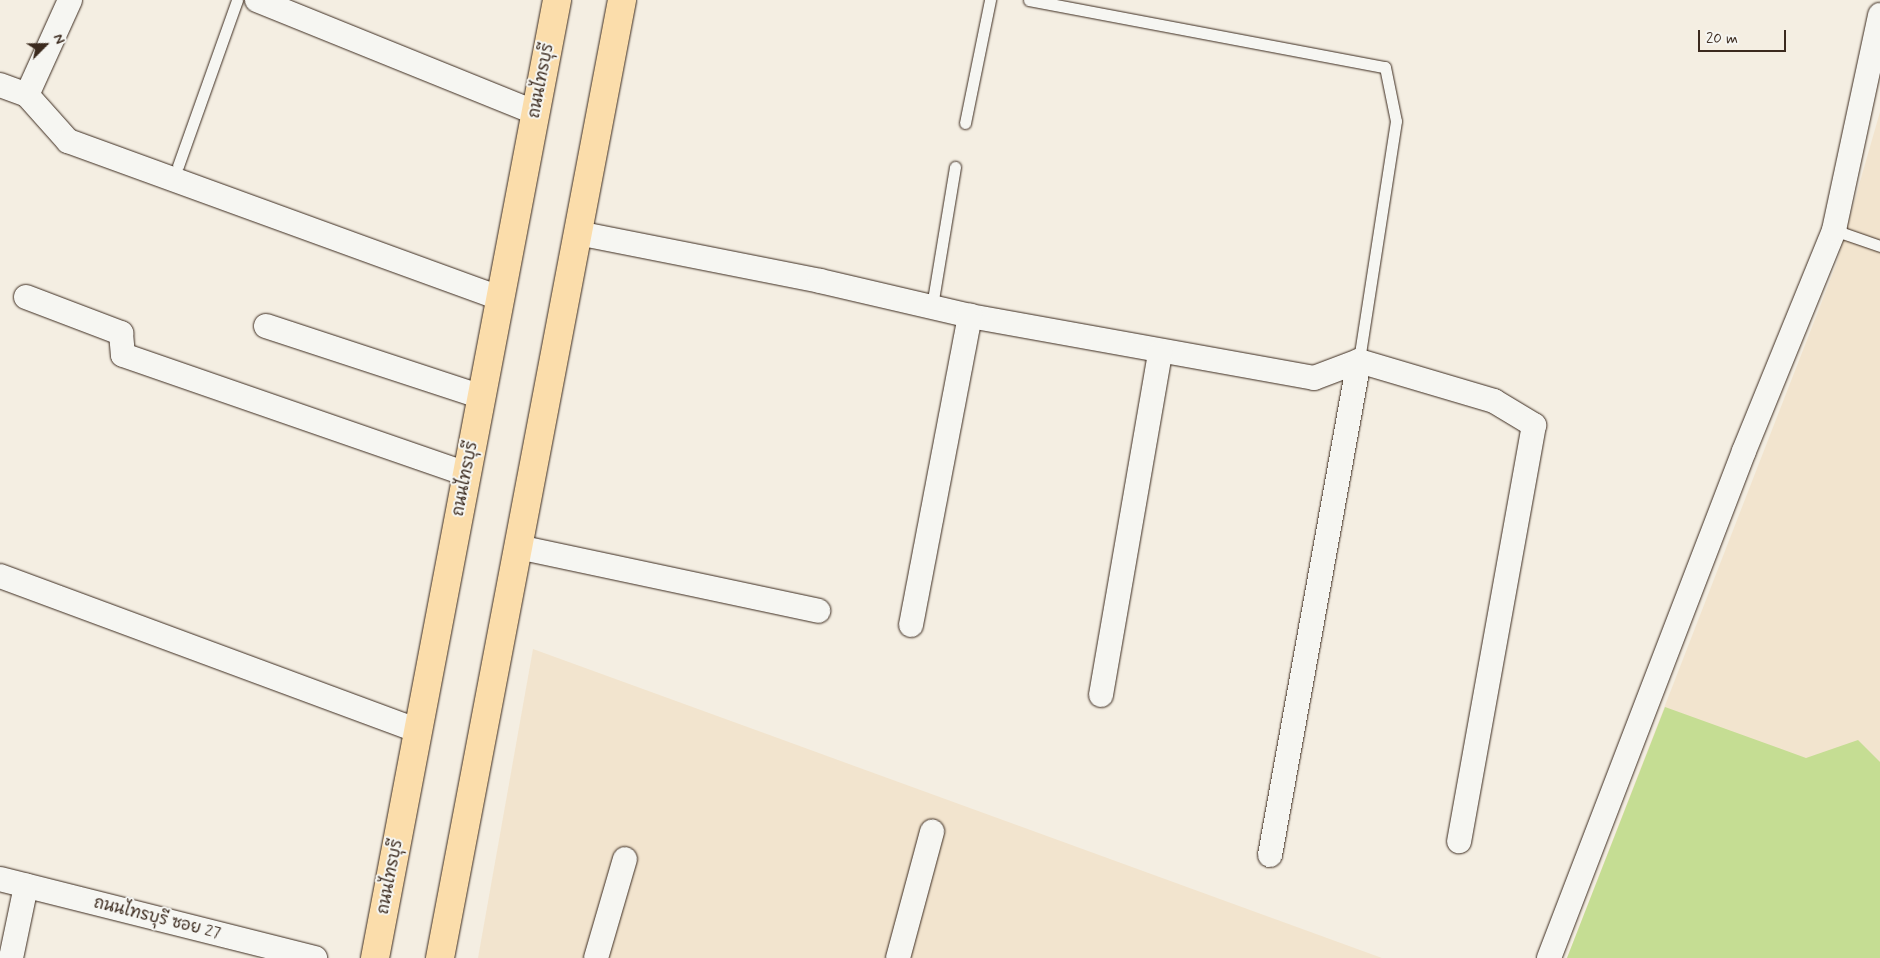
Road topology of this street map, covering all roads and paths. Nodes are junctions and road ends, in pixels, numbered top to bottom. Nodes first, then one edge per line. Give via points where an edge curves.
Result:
1 (70, 0) edge
2 (236, 0) edge
3 (257, 0) edge
4 (557, 0) edge
5 (622, 0) edge
6 (990, 0) edge
7 (1029, 0) edge
8 (1880, 15) edge
9 (0, 85) edge
10 (27, 95) junction
11 (536, 114) junction
12 (966, 123) dead end
13 (178, 166) dead end
14 (955, 168) dead end
15 (1834, 230) junction
16 (578, 233) junction
17 (1880, 246) edge
18 (26, 297) dead end
19 (501, 299) junction
20 (932, 306) junction
21 (970, 316) junction
22 (266, 326) dead end
23 (1160, 352) junction
24 (1359, 361) junction
25 (482, 397) junction
26 (468, 474) junction
27 (518, 547) junction
28 (0, 576) edge
29 (818, 610) dead end
30 (911, 625) dead end
31 (1101, 695) dead end
32 (418, 731) junction
33 (932, 832) dead end
34 (1459, 841) dead end
35 (1270, 855) dead end
36 (625, 859) dead end
37 (0, 879) edge
38 (26, 886) junction
39 (11, 958) edge
40 (314, 958) edge
41 (375, 958) edge
42 (440, 958) edge
43 (596, 958) edge
44 (898, 958) edge
45 (1549, 958) edge

1 - 10 street
2 - 13 lane
3 - 11 street
4 - 11 main road, ถนนไทรบุรี
5 - 16 main road
6 - 12 lane
7 - 24 lane via 1385,67 1396,121
8 - 15 street
9 - 10 street
10 - 19 street via 68,141
11 - 19 main road, ถนนไทรบุรี
14 - 20 lane
15 - 17 lane
15 - 45 street via 1744,452
16 - 20 street
16 - 27 main road
18 - 26 street via 121,334 123,355
19 - 25 main road, ถนนไทรบุรี
20 - 21 street
21 - 23 street
21 - 30 street
22 - 25 street
23 - 24 street via 1314,378
23 - 31 street
24 - 34 street via 1494,401 1534,425
24 - 35 street
25 - 26 main road, ถนนไทรบุรี
26 - 32 main road, ถนนไทรบุรี
27 - 29 street
27 - 42 main road
28 - 32 street
32 - 41 main road, ถนนไทรบุรี
33 - 44 street
36 - 43 street
37 - 38 street, ถนนไทรบุรี ซอย 27
38 - 39 street
38 - 40 street, ถนนไทรบุรี ซอย 27

